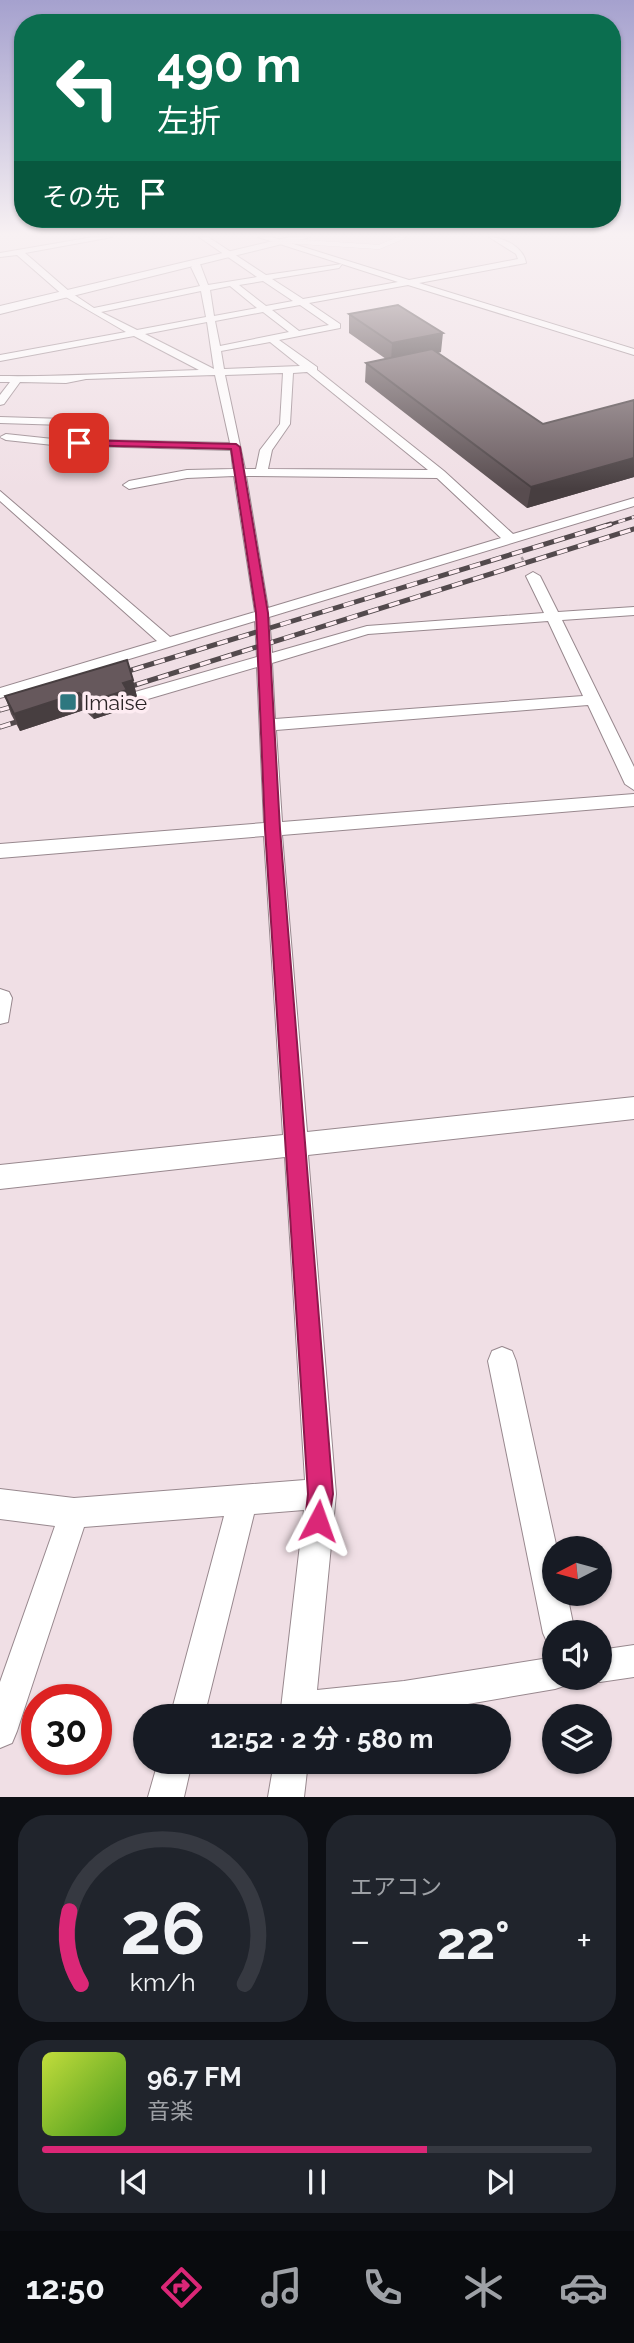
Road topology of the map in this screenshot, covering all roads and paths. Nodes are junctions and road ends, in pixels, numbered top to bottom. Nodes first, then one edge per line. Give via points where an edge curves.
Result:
1 (112, 321) edge
2 (197, 321) edge
3 (212, 321) edge
4 (279, 321) edge
5 (330, 321) edge
6 (533, 321) edge
7 (135, 333) junction
8 (297, 334) junction
9 (272, 339) junction
10 (218, 349) junction
11 (634, 352) edge
12 (0, 358) edge
13 (313, 369) junction
14 (288, 370) junction
15 (216, 371) junction
16 (0, 379) edge
17 (17, 380) junction
18 (0, 402) edge
19 (0, 421) edge
20 (97, 423) dead end
21 (6, 437) dead end
22 (236, 447) junction
23 (239, 472) junction
24 (261, 472) junction
25 (440, 474) junction
26 (129, 485) dead end
27 (0, 495) edge
28 (634, 502) edge
29 (511, 540) junction
30 (533, 576) joint
31 (634, 611) edge
32 (262, 613) junction
33 (553, 616) junction
34 (167, 642) junction
35 (264, 658) junction
36 (0, 693) edge
37 (141, 696) dead end
38 (593, 699) junction
39 (268, 725) junction
40 (634, 784) edge
41 (634, 800) edge
42 (272, 829) junction
43 (0, 851) edge
44 (0, 998) edge
45 (0, 1015) edge
46 (634, 1108) edge
47 (294, 1144) junction
48 (0, 1177) edge
49 (502, 1361) dead end
50 (321, 1494) junction
51 (243, 1500) junction
52 (0, 1504) edge
53 (74, 1513) junction
54 (556, 1620) edge
55 (634, 1661) edge
56 (612, 1664) edge
57 (542, 1675) edge
58 (190, 1704) edge
59 (298, 1704) edge
60 (358, 1704) edge
61 (0, 1731) edge
62 (172, 1774) edge
63 (289, 1774) edge
64 (166, 1797) edge
65 (286, 1797) edge

1 - 7 street
2 - 7 street
3 - 10 street
4 - 8 street
5 - 8 street via 337,326
6 - 11 street
7 - 12 street
7 - 15 street
8 - 9 street
9 - 10 street
9 - 13 street
10 - 15 street
13 - 14 street
13 - 25 street
14 - 15 street
14 - 24 street via 285,424 266,450
15 - 17 street
15 - 22 street
16 - 17 street
17 - 18 street
19 - 20 street
21 - 22 street
22 - 23 street
23 - 24 street
23 - 26 street via 187,474
23 - 32 street
24 - 25 street
25 - 29 street
27 - 34 street
28 - 29 street
29 - 30 path
29 - 32 street
30 - 33 street
31 - 33 street
32 - 34 street
32 - 35 street
33 - 35 street via 367,630
33 - 38 street
34 - 36 street
35 - 37 street
35 - 39 street
38 - 39 street
38 - 40 street
39 - 42 street
41 - 42 street
42 - 43 street
42 - 47 street
44 - 45 street
46 - 47 street
47 - 48 street
47 - 50 street
49 - 54 street
50 - 51 street
50 - 59 street
51 - 53 street
51 - 58 street
52 - 53 street
53 - 61 street
55 - 56 street
57 - 60 street
62 - 64 street
63 - 65 street

